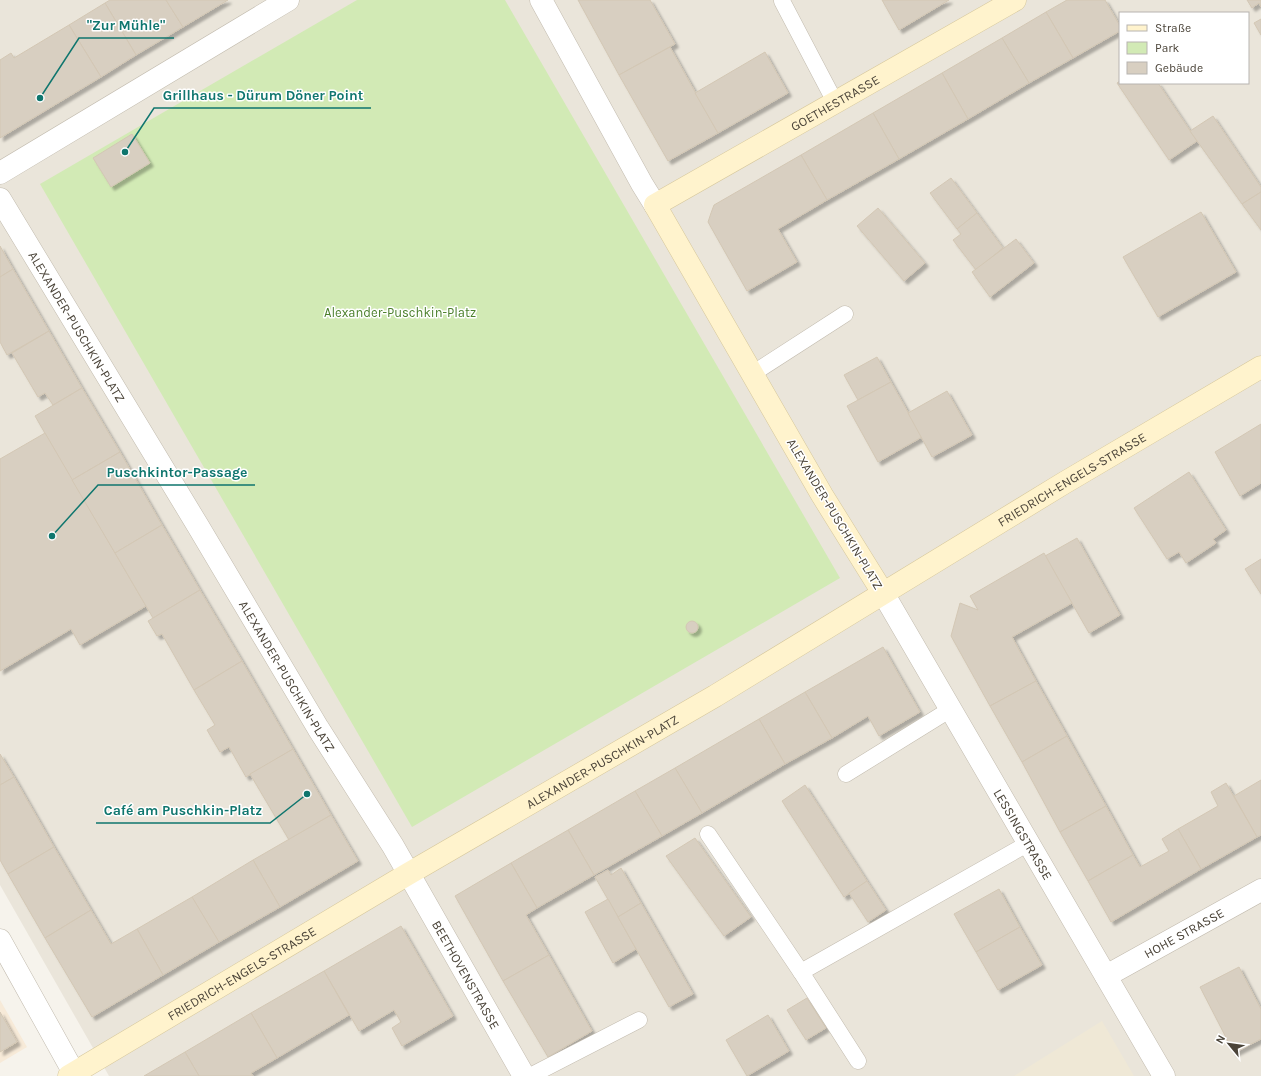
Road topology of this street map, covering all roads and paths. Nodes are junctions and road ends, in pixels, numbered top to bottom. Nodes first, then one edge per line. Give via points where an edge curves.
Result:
1 (288, 0) edge
2 (541, 0) edge
3 (1015, 0) edge
4 (782, 1) dead end
5 (835, 102) junction
6 (0, 173) edge
7 (0, 199) edge
8 (655, 205) junction
9 (845, 314) dead end
10 (1261, 367) edge
11 (752, 374) junction
12 (883, 593) junction
13 (951, 709) junction
14 (846, 774) dead end
15 (708, 834) dead end
16 (1029, 843) junction
17 (408, 874) junction
18 (1261, 890) edge
19 (0, 940) edge
20 (802, 972) junction
21 (1106, 976) junction
22 (639, 1020) dead end
23 (858, 1061) dead end
24 (73, 1075) edge
25 (524, 1076) edge
26 (530, 1076) edge
27 (1164, 1076) edge

1 - 6 street
2 - 8 street, ALEXANDER-PUSCHKIN-PLATZ
3 - 5 main road, GOETHESTRASSE
4 - 5 lane
5 - 8 main road, GOETHESTRASSE
7 - 17 street, ALEXANDER-PUSCHKIN-PLATZ
8 - 11 main road, ALEXANDER-PUSCHKIN-PLATZ
9 - 11 lane
10 - 12 main road, FRIEDRICH-ENGELS-STRASSE
11 - 12 main road, ALEXANDER-PUSCHKIN-PLATZ via 822,495
12 - 13 street, LESSINGSTRASSE
12 - 17 main road, ALEXANDER-PUSCHKIN-PLATZ via 709,700
13 - 14 lane
13 - 16 street, LESSINGSTRASSE
15 - 20 lane
16 - 20 lane
16 - 21 street, LESSINGSTRASSE
17 - 24 main road, FRIEDRICH-ENGELS-STRASSE
17 - 25 street, BEETHOVENSTRASSE
18 - 21 street, HOHE STRASSE
19 - 24 street
20 - 23 lane
21 - 27 street, LESSINGSTRASSE
22 - 26 lane

